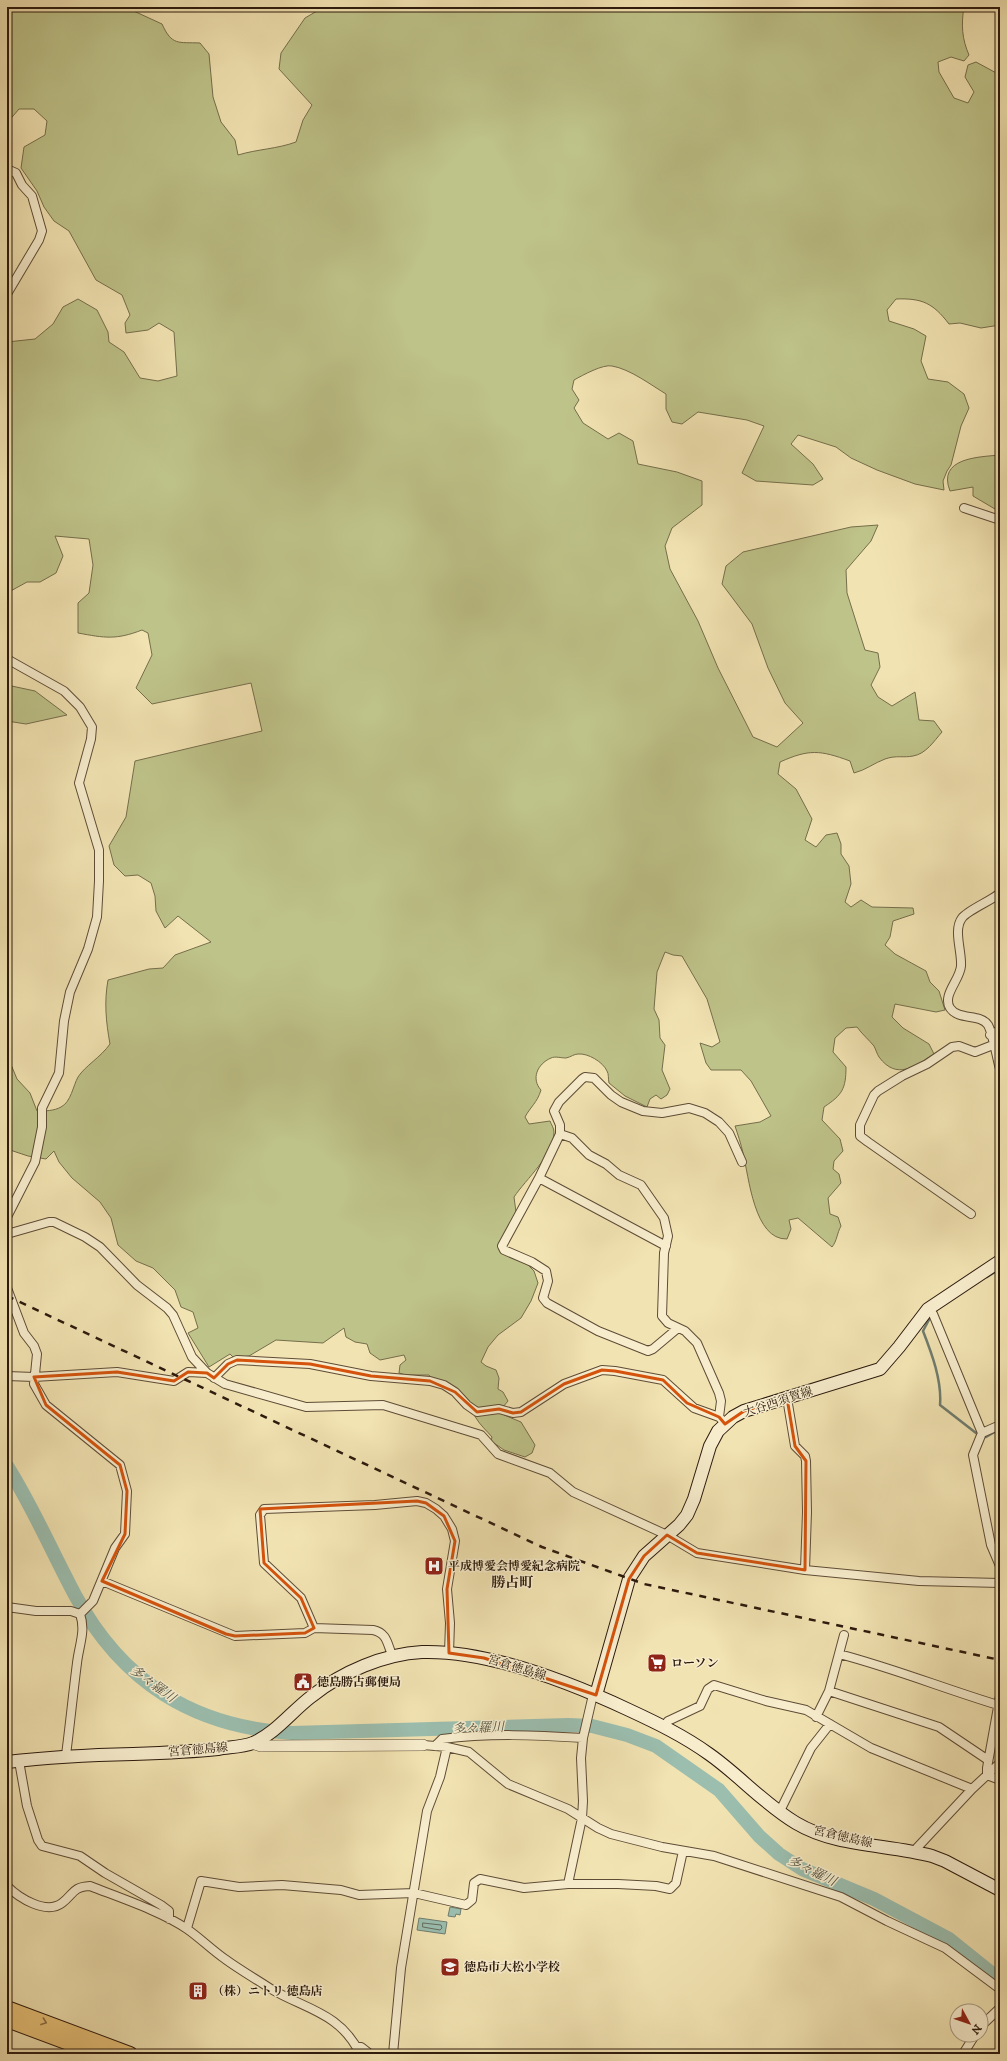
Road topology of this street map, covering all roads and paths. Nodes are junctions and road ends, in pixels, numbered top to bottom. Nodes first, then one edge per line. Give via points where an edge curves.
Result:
1 (7, 169) edge
2 (7, 294) edge
3 (964, 508) dead end
4 (1000, 520) edge
5 (7, 659) edge
6 (1000, 893) edge
7 (1000, 1030) edge
8 (990, 1035) junction
9 (993, 1045) junction
10 (1000, 1069) edge
11 (560, 1134) junction
12 (742, 1162) dead end
13 (539, 1178) junction
14 (971, 1214) dead end
15 (7, 1217) edge
16 (7, 1234) edge
17 (666, 1246) junction
18 (1000, 1261) edge
19 (7, 1288) edge
20 (928, 1309) junction
21 (678, 1328) junction
22 (192, 1357) junction
23 (188, 1372) junction
24 (207, 1373) junction
25 (7, 1376) edge
26 (34, 1377) junction
27 (214, 1378) junction
28 (787, 1398) junction
29 (722, 1420) junction
30 (1000, 1425) edge
31 (982, 1433) junction
32 (667, 1535) junction
33 (1000, 1566) edge
34 (805, 1570) junction
35 (102, 1581) junction
36 (1000, 1583) edge
37 (7, 1607) edge
38 (81, 1614) junction
39 (314, 1628) junction
40 (844, 1636) dead end
41 (449, 1653) junction
42 (839, 1654) junction
43 (392, 1655) junction
44 (829, 1691) junction
45 (596, 1695) junction
46 (1000, 1696) edge
47 (998, 1705) junction
48 (816, 1717) junction
49 (830, 1724) junction
50 (663, 1726) junction
51 (583, 1736) junction
52 (256, 1741) junction
53 (423, 1745) joint
54 (435, 1746) junction
55 (447, 1747) junction
56 (66, 1755) junction
57 (988, 1760) junction
58 (19, 1761) junction
59 (7, 1762) edge
60 (1000, 1763) edge
61 (987, 1775) junction
62 (1000, 1780) edge
63 (972, 1789) junction
64 (780, 1811) junction
65 (582, 1818) junction
66 (683, 1851) junction
67 (914, 1851) junction
68 (568, 1884) junction
69 (7, 1886) edge
70 (1000, 1890) edge
71 (414, 1893) junction
72 (168, 1919) junction
73 (187, 1928) junction
74 (1000, 1989) edge
75 (7, 2008) edge
76 (1000, 2008) edge
77 (989, 2018) edge
78 (7, 2020) edge
79 (970, 2043) edge
80 (358, 2051) edge
81 (98, 2054) edge
82 (130, 2054) edge
83 (370, 2054) edge
84 (393, 2054) edge
85 (962, 2054) edge

1 - 2 street via 16,173 32,196 42,231 40,240
3 - 4 street
5 - 15 street via 64,691 80,707 92,727 79,784 99,850 99,880 96,917 88,948 70,992 64,1021 59,1073 42,1108 42,1127 35,1162
6 - 8 street via 963,916 958,924 960,977 949,993 947,1001 960,1016 981,1020 987,1025
7 - 8 street
8 - 9 street
9 - 10 street
9 - 14 street via 975,1052 959,1046 952,1047 914,1072 902,1076 874,1095 860,1125 860,1136
11 - 12 street via 560,1125 554,1116 555,1107 582,1079 590,1077 598,1080 621,1102 643,1111 662,1113 689,1108 705,1113 719,1122 729,1133
11 - 13 street
11 - 17 street via 572,1138 589,1154 619,1175 641,1185 665,1222 668,1236
13 - 17 street
13 - 21 street via 502,1246 504,1250 546,1271 548,1280 543,1298 547,1303 598,1331 648,1351
16 - 22 street via 54,1222 95,1244 137,1285 167,1308 173,1315
17 - 21 street via 662,1316 668,1324
18 - 20 main road, 大谷西須賀線
19 - 26 street via 24,1333 37,1354
20 - 28 main road, 大谷西須賀線 via 880,1369
20 - 31 street via 933,1314
21 - 29 street via 685,1331 700,1349 722,1401
22 - 23 street
22 - 24 street
23 - 24 street
23 - 26 street via 174,1381 117,1372
24 - 27 street
25 - 26 street
26 - 35 street via 34,1384 46,1405 120,1465 127,1491 125,1534 115,1548
27 - 29 street via 228,1364 237,1360 310,1364 371,1376 430,1381 455,1392 477,1412 499,1409 513,1413 521,1412 564,1384 602,1370 615,1370 663,1380 694,1408
27 - 32 street via 225,1384 306,1407 383,1405 481,1435 498,1454 550,1473 573,1492
28 - 29 main road, 大谷西須賀線
28 - 34 street via 795,1446 805,1456 806,1461
29 - 32 main road, 大谷西須賀線 via 710,1446 687,1515
30 - 31 street
31 - 33 street via 973,1455 991,1544
32 - 34 street via 697,1553
32 - 45 main road, 大谷西須賀線 via 644,1556 629,1579
34 - 36 street via 919,1581
35 - 38 street via 89,1606
35 - 39 street via 235,1636 305,1633
37 - 38 street via 36,1611 71,1611
38 - 56 street via 83,1637 78,1657
39 - 41 street via 301,1598 264,1563 261,1511 417,1501 426,1503 444,1516 452,1529 455,1541 447,1589
39 - 43 street via 380,1631 386,1638
40 - 42 street
41 - 43 main road, 宮倉徳島線
41 - 45 main road, 宮倉徳島線 via 484,1658
42 - 44 street
42 - 47 street
43 - 52 main road, 宮倉徳島線 via 373,1662 312,1695 279,1726
44 - 48 street
44 - 57 street via 939,1727
45 - 50 main road, 宮倉徳島線
45 - 51 street via 592,1699
46 - 47 street
47 - 57 street
48 - 49 street
48 - 50 street via 806,1710 714,1685 708,1689 700,1706 668,1721
49 - 63 street via 871,1748
49 - 64 street via 811,1748
50 - 64 main road, 宮倉徳島線 via 709,1754
51 - 54 street via 465,1736 442,1739
51 - 65 street
52 - 53 street via 261,1746
52 - 56 main road, 宮倉徳島線 via 241,1746 183,1753
53 - 54 street
54 - 55 street
55 - 65 street via 468,1752 508,1784 561,1806
55 - 71 street via 440,1777 427,1811
56 - 58 main road, 宮倉徳島線
57 - 61 street
58 - 59 main road, 宮倉徳島線
58 - 72 street via 27,1806 42,1846 80,1856 161,1905 168,1911
60 - 61 street
61 - 62 street
61 - 63 street
63 - 67 street
64 - 67 main road, 宮倉徳島線 via 818,1834
65 - 66 street via 611,1834
65 - 68 street
66 - 68 street via 676,1883 670,1889 642,1884
66 - 74 street via 714,1856 841,1897 886,1922 945,1948
67 - 70 main road, 宮倉徳島線 via 945,1861
68 - 71 street via 524,1888 480,1880 474,1883 472,1900 466,1905
69 - 72 street via 26,1900 54,1907 62,1903 73,1890 81,1886 90,1886
71 - 73 street via 359,1895 341,1890 282,1885 239,1887 201,1881
71 - 84 street via 401,1968
72 - 73 street
73 - 80 street via 226,1960 273,1990 318,2011 345,2032
75 -> 82 highway
76 - 77 street
78 - 81 highway
79 - 85 street
80 - 83 street via 361,2047

